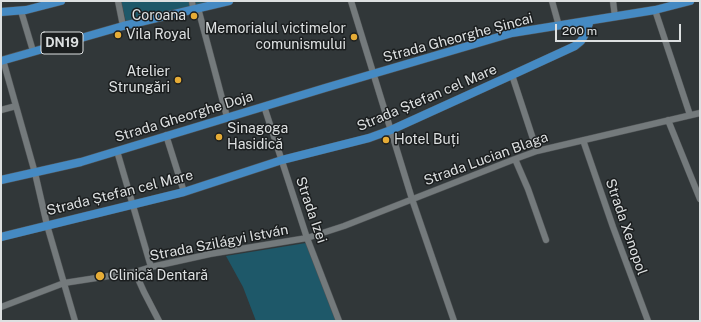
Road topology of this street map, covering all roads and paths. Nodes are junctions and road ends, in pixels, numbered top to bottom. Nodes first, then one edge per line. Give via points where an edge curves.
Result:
1 (61, 1) edge
2 (118, 1) edge
3 (230, 1) edge
4 (351, 1) edge
5 (552, 1) edge
6 (613, 1) edge
7 (690, 1) edge
8 (194, 6) edge
9 (655, 10) junction
10 (21, 11) junction
11 (1, 12) edge
12 (615, 17) junction
13 (590, 21) junction
14 (123, 26) junction
15 (559, 26) junction
16 (33, 51) junction
17 (2, 60) edge
18 (373, 74) junction
19 (512, 76) junction
20 (16, 106) junction
21 (264, 106) junction
22 (1, 110) edge
23 (700, 113) edge
24 (690, 115) junction
25 (227, 117) junction
26 (668, 120) junction
27 (391, 130) junction
28 (166, 135) junction
29 (583, 140) junction
30 (117, 150) junction
31 (537, 151) junction
32 (515, 159) junction
33 (282, 160) junction
34 (34, 173) junction
35 (1, 180) edge
36 (184, 192) junction
37 (412, 199) junction
38 (700, 199) edge
39 (133, 204) junction
40 (47, 225) junction
41 (1, 237) edge
42 (307, 238) junction
43 (546, 240) dead end
44 (151, 267) junction
45 (135, 272) junction
46 (64, 284) junction
47 (1, 307) edge
48 (75, 321) edge
49 (159, 321) edge
50 (339, 321) edge
51 (454, 321) edge
52 (648, 321) edge

1 - 10 main road
2 - 14 street
3 - 8 main road, DN19
4 - 18 street
5 - 15 street
6 - 12 street
7 - 9 main road, Strada Gheorghe Șincai
8 - 14 main road, DN19
8 - 25 street
9 - 12 main road, Strada Gheorghe Șincai
9 - 24 street
10 - 11 main road
10 - 16 street
12 - 13 main road, Strada Gheorghe Șincai
13 - 15 main road, Strada Gheorghe Șincai
13 - 19 main road, Strada Ștefan cel Mare via 584,36 575,46
14 - 16 main road, DN19
15 - 18 main road, Strada Gheorghe Șincai via 512,34
16 - 17 main road, DN19
17 - 20 street
18 - 21 main road, Strada Gheorghe Doja
18 - 27 street
19 - 27 main road, Strada Ștefan cel Mare
19 - 31 street
20 - 22 street
20 - 34 street
21 - 25 main road, Strada Gheorghe Doja
21 - 33 street, Strada Izei
23 - 24 street, Strada Lucian Blaga
24 - 26 street, Strada Lucian Blaga
25 - 28 main road, Strada Gheorghe Doja
26 - 29 street, Strada Lucian Blaga
26 - 38 street
27 - 33 main road, Strada Ștefan cel Mare
27 - 37 street
28 - 30 main road, Strada Gheorghe Doja
28 - 36 street
29 - 31 street, Strada Lucian Blaga
29 - 52 street, Strada Xenopol
30 - 34 main road, Strada Gheorghe Doja
30 - 39 street
31 - 32 street, Strada Lucian Blaga
32 - 37 street, Strada Lucian Blaga
32 - 43 street
33 - 36 main road, Strada Ștefan cel Mare
33 - 42 street, Strada Izei
34 - 35 main road, Strada Gheorghe Doja
34 - 40 street
36 - 39 main road, Strada Ștefan cel Mare
37 - 42 street, Strada Lucian Blaga
37 - 51 street
39 - 40 main road, Strada Ștefan cel Mare
39 - 44 street
40 - 41 main road, Strada Ștefan cel Mare
40 - 46 street
42 - 44 street, Strada Szilágyi István
42 - 50 street, Strada Izei
44 - 45 street, Strada Szilágyi István
45 - 46 street, Strada Szilágyi István
45 - 49 street
46 - 47 street, Strada Szilágyi István
46 - 48 street

